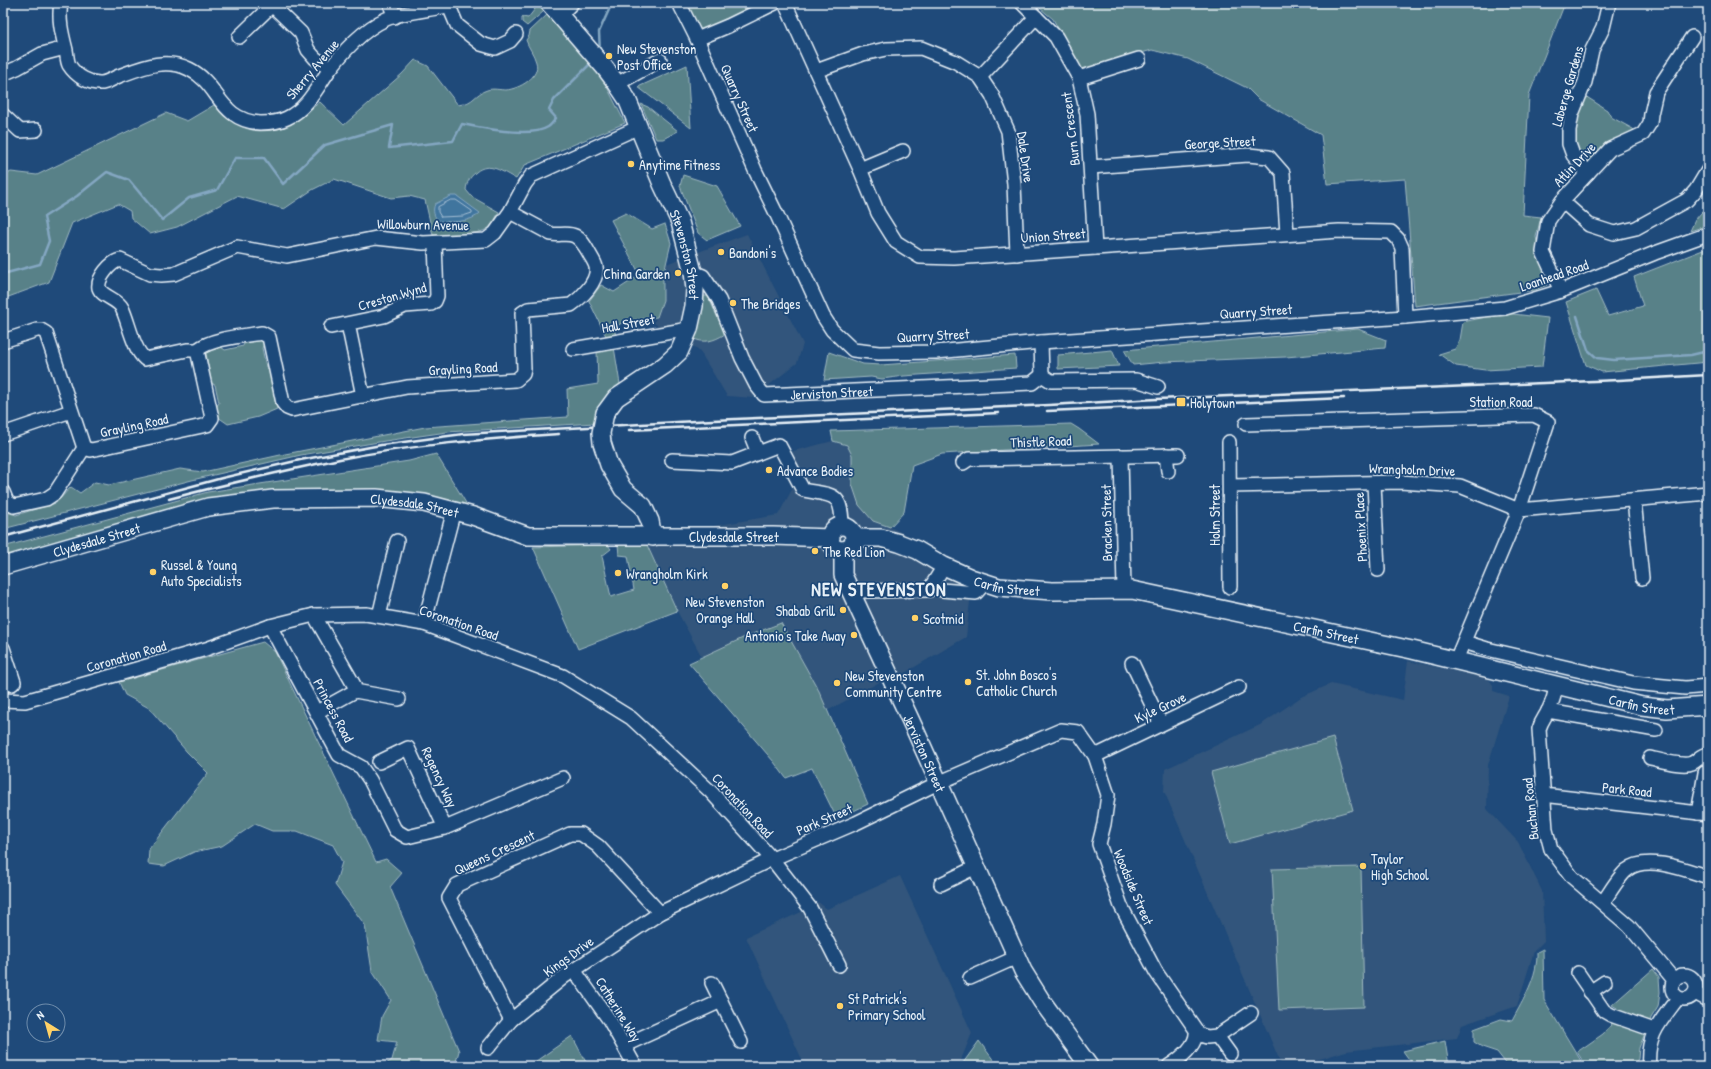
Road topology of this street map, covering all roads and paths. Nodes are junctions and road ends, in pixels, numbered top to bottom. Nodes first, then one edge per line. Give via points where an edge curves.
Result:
1 (61, 3) edge
2 (390, 3) edge
3 (572, 3) edge
4 (680, 3) edge
5 (775, 3) edge
6 (785, 3) edge
7 (1022, 3) edge
8 (1609, 3) edge
9 (273, 4) edge
10 (448, 4) edge
11 (555, 9) edge
12 (394, 17) junction
13 (1036, 17) junction
14 (516, 34) dead end
15 (239, 37) dead end
16 (1692, 37) dead end
17 (697, 39) junction
18 (65, 48) junction
19 (1139, 59) dead end
20 (660, 60) dead end
21 (330, 69) junction
22 (816, 71) junction
23 (3, 74) edge
24 (980, 76) junction
25 (1079, 78) junction
26 (617, 84) junction
27 (3, 115) edge
28 (639, 127) junction
29 (36, 130) dead end
30 (903, 152) dead end
31 (1091, 166) junction
32 (860, 169) junction
33 (1708, 170) edge
34 (1588, 173) junction
35 (1562, 201) junction
36 (510, 212) junction
37 (1287, 234) junction
38 (1708, 234) edge
39 (436, 243) junction
40 (1095, 248) junction
41 (1018, 254) junction
42 (693, 272) junction
43 (1560, 291) junction
44 (102, 292) joint
45 (1404, 317) junction
46 (348, 324) junction
47 (331, 327) dead end
48 (689, 329) junction
49 (3, 341) edge
50 (1041, 342) junction
51 (573, 348) dead end
52 (197, 350) junction
53 (1042, 375) junction
54 (1158, 387) dead end
55 (363, 396) junction
56 (71, 411) junction
57 (1246, 424) dead end
58 (3, 434) edge
59 (752, 438) dead end
60 (1229, 442) dead end
61 (84, 448) junction
62 (758, 453) junction
63 (1121, 456) junction
64 (672, 460) dead end
65 (963, 463) dead end
66 (1168, 471) dead end
67 (1374, 483) junction
68 (1230, 486) junction
69 (3, 492) edge
70 (1708, 493) edge
71 (1634, 500) junction
72 (454, 510) junction
73 (1519, 510) junction
74 (836, 532) junction
75 (653, 537) junction
76 (397, 541) dead end
77 (849, 544) junction
78 (3, 566) edge
79 (944, 566) junction
80 (1378, 570) dead end
81 (1642, 578) dead end
82 (985, 583) junction
83 (1230, 587) dead end
84 (1124, 590) junction
85 (939, 593) junction
86 (851, 594) junction
87 (314, 615) junction
88 (379, 616) junction
89 (424, 624) junction
90 (270, 626) junction
91 (1464, 642) junction
92 (3, 648) edge
93 (1456, 660) junction
94 (1132, 663) dead end
95 (3, 684) edge
96 (1556, 685) junction
97 (1708, 686) edge
98 (1239, 687) dead end
99 (355, 691) junction
100 (398, 699) dead end
101 (3, 700) edge
102 (1708, 706) edge
103 (1548, 711) junction
104 (317, 712) junction
105 (1161, 724) junction
106 (1656, 730) dead end
107 (1708, 754) edge
108 (1095, 756) junction
109 (1650, 758) dead end
110 (379, 762) dead end
111 (1708, 773) edge
112 (563, 778) dead end
113 (938, 783) junction
114 (1543, 795) junction
115 (1703, 814) edge
116 (445, 828) junction
117 (772, 859) junction
118 (976, 867) junction
119 (1708, 877) edge
120 (941, 884) dead end
121 (1602, 902) junction
122 (678, 905) joint
123 (660, 913) junction
124 (1017, 957) junction
125 (839, 965) dead end
126 (574, 970) junction
127 (1578, 973) dead end
128 (970, 978) dead end
129 (1674, 980) junction
130 (1605, 982) dead end
131 (712, 983) dead end
132 (1590, 992) junction
133 (1695, 993) junction
134 (1678, 998) junction
135 (1708, 1000) edge
136 (721, 1001) junction
137 (1251, 1013) dead end
138 (511, 1020) junction
139 (1654, 1030) junction
140 (1197, 1034) junction
141 (1217, 1036) junction
142 (741, 1042) dead end
143 (625, 1046) junction
144 (488, 1048) dead end
145 (1230, 1054) dead end
146 (635, 1066) edge
147 (1089, 1066) edge
148 (1170, 1066) edge
149 (1650, 1066) edge

1 - 18 street, Sherry Avenue via 59,13
2 - 12 street
3 - 11 street
4 - 17 street, Quarry Street
5 - 17 street
6 - 22 street, Union Street
7 - 13 street, Burn Crescent
8 - 34 street, Laberge Gardens via 1603,28 1592,50 1569,130 1569,144 1573,156
9 - 15 street
9 - 21 street via 301,33 308,50 315,58
10 - 12 street, Sherry Avenue
10 - 14 street via 457,25 481,44 495,48 510,41
11 - 26 main road, Stevenston Street
12 - 21 street, Sherry Avenue via 365,31
13 - 24 street
13 - 25 street, Burn Crescent via 1056,37
16 - 34 street, Atlin Drive via 1656,92 1650,123 1643,134 1610,149
17 - 50 street, Quarry Street via 823,316 832,330 853,350 879,353 936,352
18 - 21 street, Sherry Avenue via 69,64 79,77 94,82 103,83 157,63 188,68 201,76 229,112 239,119 255,123 286,119 301,109 317,91
18 - 23 street via 42,54
19 - 25 street
20 - 26 street
22 - 24 street, Dale Drive via 863,54 886,49 921,48 956,62
22 - 32 street, Union Street
24 - 41 street, Dale Drive via 992,94 1008,131
25 - 31 street, Burn Crescent via 1087,114
26 - 28 main road, Stevenston Street via 627,99
27 - 29 street via 20,130
28 - 36 street, Willowburn Avenue via 531,176
28 - 42 main road, Stevenston Street via 680,222
30 - 32 street
31 - 37 street, George Street via 1248,155 1269,157 1283,173
31 - 40 street, Burn Crescent
32 - 41 street, Union Street via 878,213 896,242 920,257 954,258
33 - 35 street via 1687,200 1636,228 1614,233 1589,225
34 - 35 street, Atlin Drive
35 - 43 street, Atlin Drive via 1548,221 1543,252
36 - 39 street, Willowburn Avenue via 495,233 486,240
36 - 55 street, Grayling Road via 551,234 575,236 584,243 596,267 594,279 571,305 528,309 522,313 523,374 511,381 420,386
37 - 40 street, Union Street
37 - 45 street, Union Street via 1391,232 1402,248
38 - 43 street, Loanhead Road
39 - 44 street, Willowburn Avenue via 376,238 287,256 237,247 174,274 161,275 150,274 120,260 112,263 100,280
39 - 46 street, Creston Wynd via 437,296 431,304 405,306 384,316
40 - 41 street, Union Street
42 - 48 main road, Stevenston Street via 694,306
42 - 53 street, Jerviston Street via 703,276 719,300 742,358 764,395 1032,383
43 - 45 street, Loanhead Road via 1505,308
44 - 52 street, Grayling Road via 122,308 139,352 145,359
45 - 50 street, Quarry Street
46 - 47 street, Creston Wynd
46 - 55 street, Creston Wynd
48 - 51 street, Hall Street
48 - 75 main road, Stevenston Street, bridge via 679,352 665,365 616,398 605,413 601,433 609,465 623,489 643,506 650,521
49 - 56 street, Grayling Road via 37,330 46,333
50 - 53 street
52 - 55 street, Grayling Road via 212,342 262,333 269,337 283,403 287,408 296,410
52 - 61 street, Grayling Road via 212,418 207,425 91,450
53 - 54 street via 1051,381 1136,380
56 - 58 street
56 - 61 street, Grayling Road
57 - 73 street, Station Road via 1534,415 1548,422
59 - 62 street
60 - 68 street, Holm Street
61 - 69 street via 55,493 46,499 14,506 7,502
62 - 64 street via 732,463
62 - 74 street via 779,445 803,490 836,497 840,502
63 - 65 street, Thistle Road via 969,459
63 - 66 street, Thistle Road via 1172,455
63 - 84 street, Bracken Street
67 - 68 street, Wrangholm Drive
67 - 73 street, Wrangholm Drive via 1460,486
67 - 80 street, Phoenix Place
68 - 83 street, Holm Street
70 - 71 street, Wrangholm Drive
71 - 73 street, Wrangholm Drive
71 - 81 street
72 - 75 main road, Clydesdale Street via 528,536
72 - 78 main road, Clydesdale Street via 424,503 376,498 273,499 228,503
72 - 89 street
73 - 91 street, Station Road
74 - 75 main road, Clydesdale Street via 773,536
74 - 77 main road via 833,545
76 - 88 street
77 - 79 main road, Carfin Street via 881,538 917,550
77 - 86 main road, Jerviston Street via 843,575
79 - 82 main road, Carfin Street
79 - 85 street
82 - 84 main road, Carfin Street via 1028,590
82 - 85 street via 976,593
84 - 93 main road, Carfin Street
85 - 86 street via 862,591
86 - 113 main road, Jerviston Street
87 - 88 street, Coronation Road
87 - 90 street, Coronation Road
87 - 99 street
88 - 89 street, Coronation Road
89 - 117 street, Coronation Road via 563,676 631,718 711,792
90 - 101 street, Coronation Road via 206,649 25,701
90 - 104 street, Princess Road
91 - 93 street, Station Road
91 - 97 street via 1633,683 1685,688
92 - 95 street via 14,682
93 - 96 main road, Carfin Street
94 - 105 street
96 - 102 main road, Carfin Street via 1642,706 1667,709
96 - 103 street, Buchan Road
98 - 105 street, Kyle Grove
99 - 100 street
99 - 104 street
103 - 106 street
103 - 114 street, Buchan Road via 1541,719 1539,729
104 - 116 street, Princess Road via 339,755 361,767 370,780 395,830 407,837
105 - 108 street, Kyle Grove
107 - 109 street via 1702,755 1692,764 1684,765
108 - 113 street, Woodside Street via 1078,732 1061,730
108 - 140 street, Woodside Street via 1108,794 1099,844 1121,906 1156,972 1193,1024
110 - 116 street, Regency Way via 408,748
111 - 115 street via 1705,773
112 - 116 street, Princess Road
113 - 117 street, Park Street via 856,823
113 - 118 main road, Jerviston Street
114 - 115 street, Park Road
114 - 121 street, Buchan Road via 1546,830 1552,849 1572,877
117 - 122 street, Park Street
117 - 125 street, Coronation Road via 810,908
118 - 120 street
118 - 124 main road, Jerviston Street
119 - 121 street via 1675,866 1642,862 1627,870
121 - 129 street, Buchan Road via 1629,926
122 - 123 street, Kings Drive
123 - 126 street, Kings Drive
123 - 138 street, Queens Crescent via 598,846 581,834 570,834 457,885 449,898
124 - 128 street
124 - 147 main road, Jerviston Street via 1041,1000
126 - 138 street, Kings Drive
126 - 143 street, Catherine Way
127 - 132 street
129 - 133 street via 1681,975 1689,976 1696,982
129 - 134 street via 1672,990
130 - 132 street
131 - 136 street
132 - 139 street via 1604,1011
133 - 134 street via 1686,999
133 - 135 street
134 - 139 street
136 - 142 street
136 - 143 street
137 - 141 street
138 - 144 street, Kings Drive
139 - 149 street via 1648,1054
140 - 141 street
140 - 148 street via 1185,1055
141 - 145 street
143 - 146 street, Catherine Way

